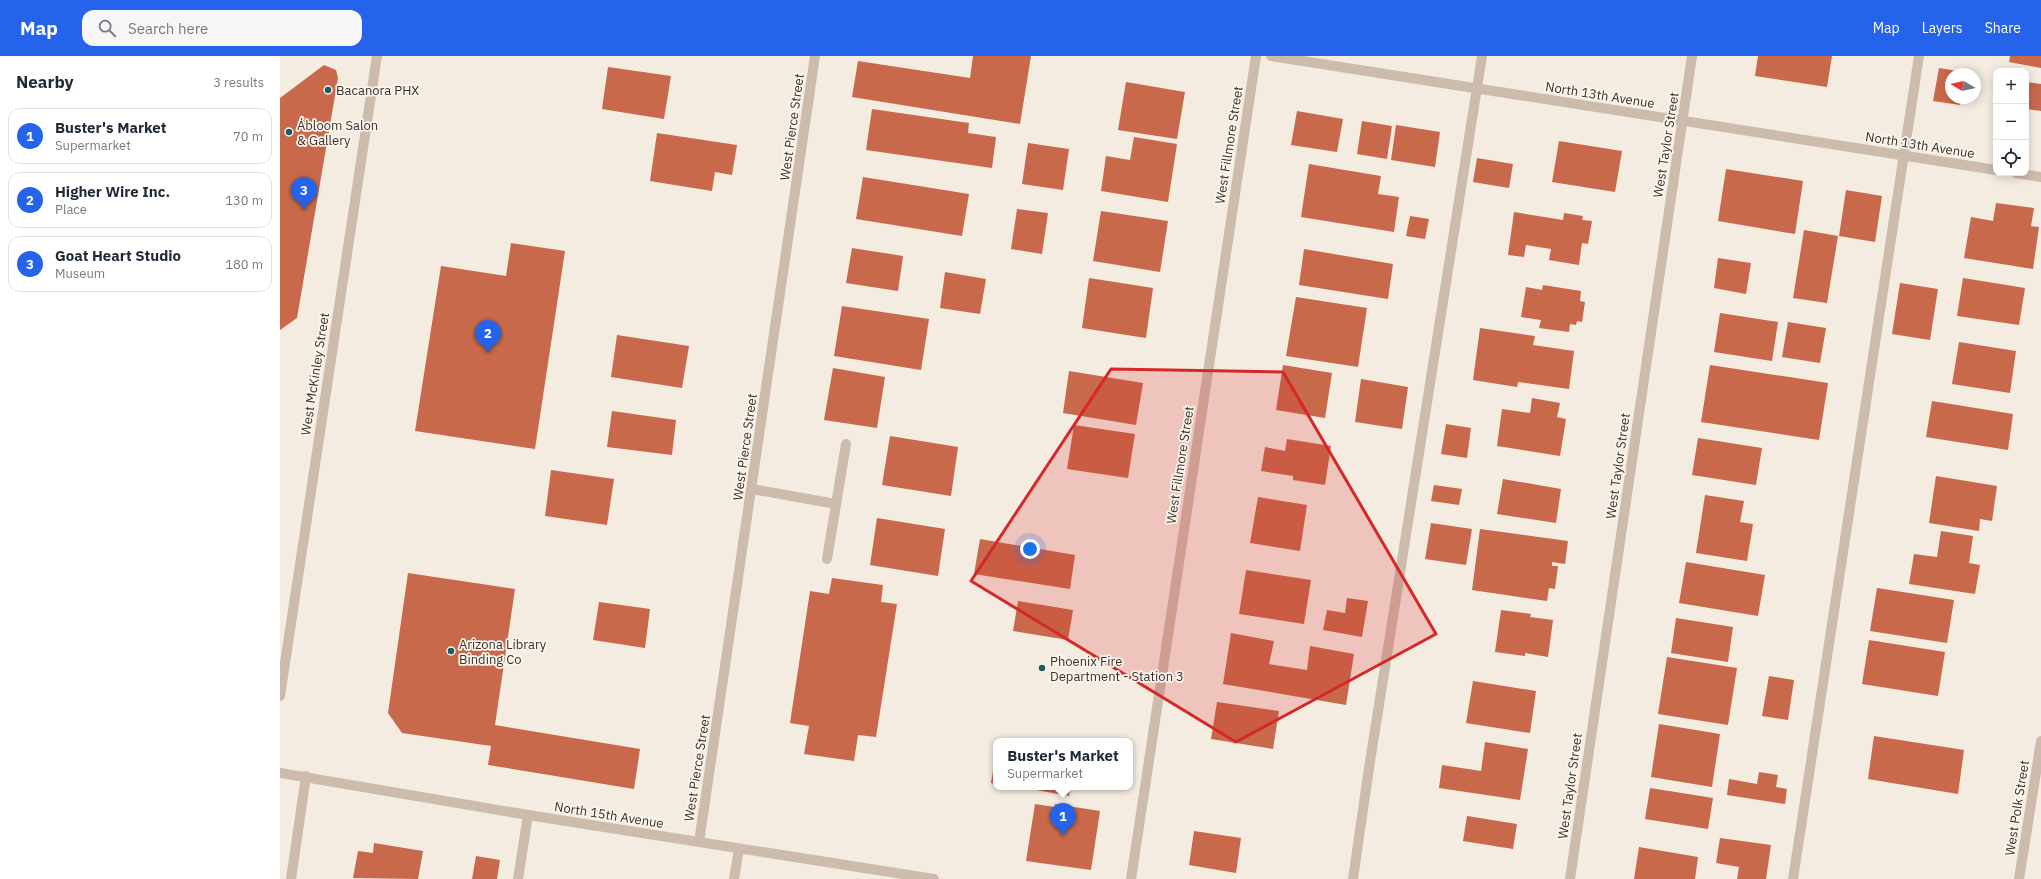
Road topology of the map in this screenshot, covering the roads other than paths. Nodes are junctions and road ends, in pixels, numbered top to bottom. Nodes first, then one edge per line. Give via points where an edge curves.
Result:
1 (377, 56) edge
2 (816, 56) edge
3 (1256, 56) edge
4 (1271, 56) edge
5 (1482, 56) edge
6 (1692, 56) edge
7 (1919, 56) edge
8 (1478, 88) junction
9 (1682, 121) junction
10 (1904, 156) junction
11 (1993, 170) edge
12 (2029, 175) edge
13 (2041, 177) edge
14 (846, 444) dead end
15 (752, 489) junction
16 (836, 504) junction
17 (827, 559) dead end
18 (280, 696) edge
19 (2041, 741) edge
20 (280, 773) edge
21 (306, 776) junction
22 (528, 815) junction
23 (699, 842) junction
24 (739, 849) junction
25 (291, 879) edge
26 (518, 879) edge
27 (734, 879) edge
28 (934, 879) edge
29 (1131, 879) edge
30 (1353, 879) edge
31 (1570, 879) edge
32 (1794, 879) edge
33 (2018, 879) edge

1 - 18 street, West McKinley Street
2 - 15 street, West Pierce Street
3 - 29 street, West Fillmore Street
4 - 8 street, North 13th Avenue
5 - 8 street
6 - 9 street, West Taylor Street
7 - 10 street
8 - 9 street, North 13th Avenue
8 - 30 street
9 - 10 street, North 13th Avenue
9 - 31 street, West Taylor Street
10 - 11 street, North 13th Avenue
10 - 32 street
12 - 13 street
14 - 16 street
15 - 16 street
15 - 23 street, West Pierce Street
16 - 17 street
19 - 33 street, West Polk Street
20 - 21 street, North 15th Avenue
21 - 22 street, North 15th Avenue
21 - 25 street
22 - 23 street, North 15th Avenue
22 - 26 street
23 - 24 street, North 15th Avenue
24 - 27 street
24 - 28 street, North 15th Avenue

